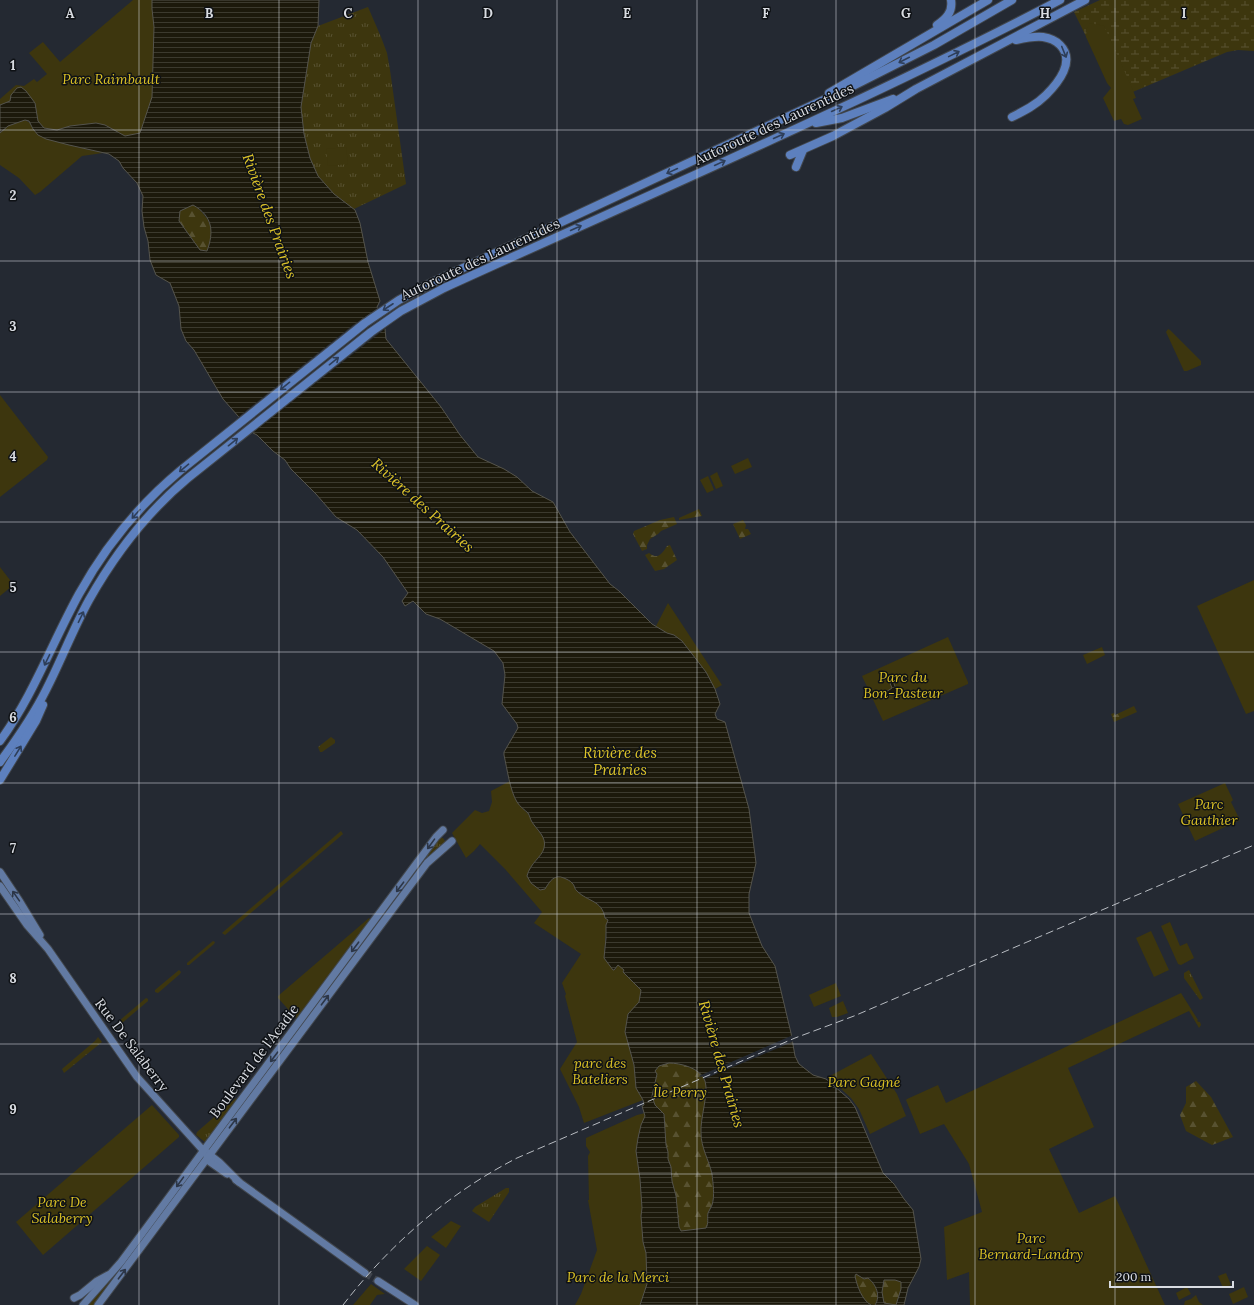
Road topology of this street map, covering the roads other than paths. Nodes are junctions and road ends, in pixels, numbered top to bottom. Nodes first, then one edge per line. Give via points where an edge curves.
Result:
1 (951, 0) edge
2 (988, 0) edge
3 (1012, 0) edge
4 (1060, 0) edge
5 (1085, 0) edge
6 (1007, 42) junction
7 (906, 48) junction
8 (916, 89) junction
9 (1012, 117) dead end
10 (783, 120) junction
11 (802, 126) junction
12 (803, 150) junction
13 (790, 155) dead end
14 (796, 167) dead end
15 (58, 665) junction
16 (0, 741) edge
17 (0, 762) edge
18 (0, 780) edge
19 (443, 830) dead end
20 (452, 841) dead end
21 (424, 861) junction
22 (0, 872) edge
23 (0, 886) edge
24 (48, 949) junction
25 (207, 1154) junction
26 (366, 1272) tunnel mouth
27 (112, 1273) junction
28 (379, 1280) tunnel mouth
29 (74, 1298) dead end
30 (83, 1305) edge
31 (98, 1305) edge
32 (415, 1305) edge

1 - 7 highway via 951,8 946,18
2 - 7 highway
3 -> 10 highway, Autoroute des Laurentides via 922,51
11 -> 4 highway, Autoroute des Laurentides
5 - 6 highway
6 - 8 highway
6 -> 9 highway via 1034,37 1048,38 1061,46 1066,57 1064,71 1049,92 1035,104
7 - 10 highway
8 - 11 highway via 842,118
8 - 12 highway via 850,127
10 -> 16 highway, Autoroute des Laurentides via 411,293 365,323 201,454 146,503 92,572 75,601 30,694
15 -> 11 highway, Autoroute des Laurentides via 86,606 109,566 136,530 170,494 371,332 411,305 464,279
12 - 13 highway
12 - 14 highway
15 - 17 highway, Autoroute des Laurentides via 31,716
18 -> 15 highway via 36,721
19 -> 21 main road, Boulevard de l'Acadie via 436,837
20 - 21 main road, Boulevard de l'Acadie
21 - 25 main road, Boulevard de l'Acadie
24 -> 22 main road, Rue De Salaberry
23 - 24 main road, Rue De Salaberry via 27,925
24 - 25 main road, Rue De Salaberry via 133,1071
25 - 26 main road, Rue De Salaberry via 210,1162 216,1167
25 -> 27 main road, Boulevard de l'Acadie
31 -> 25 main road, Boulevard de l'Acadie
27 - 29 main road
27 - 30 main road, Boulevard de l'Acadie
28 - 32 main road

